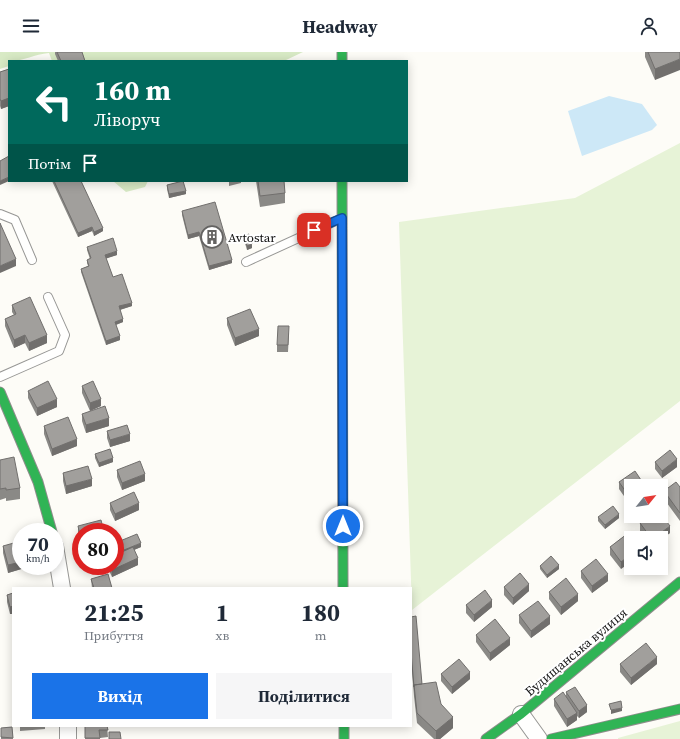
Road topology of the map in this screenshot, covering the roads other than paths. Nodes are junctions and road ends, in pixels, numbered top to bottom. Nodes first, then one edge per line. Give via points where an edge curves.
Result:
1 (342, 182) edge
2 (0, 214) edge
3 (342, 218) junction
4 (32, 260) dead end
5 (246, 262) dead end
6 (48, 297) dead end
7 (0, 378) edge
8 (0, 392) edge
9 (49, 523) edge
10 (60, 575) edge
11 (680, 582) edge
12 (62, 587) edge
13 (343, 587) edge
14 (680, 709) edge
15 (521, 714) junction
16 (68, 727) edge
17 (344, 727) edge
18 (68, 739) edge
19 (344, 739) edge
20 (486, 739) edge
21 (538, 739) edge
22 (551, 739) edge

1 - 3 main road
2 - 4 lane via 15,220
3 - 5 lane
3 - 13 main road
6 - 7 lane via 65,335 59,351
8 - 9 main road via 38,482
10 - 12 street
11 - 15 main road, Будищанська вулиця
14 - 22 main road
15 - 20 main road, Будищанська вулиця
15 - 21 street
16 - 18 street
17 - 19 main road

